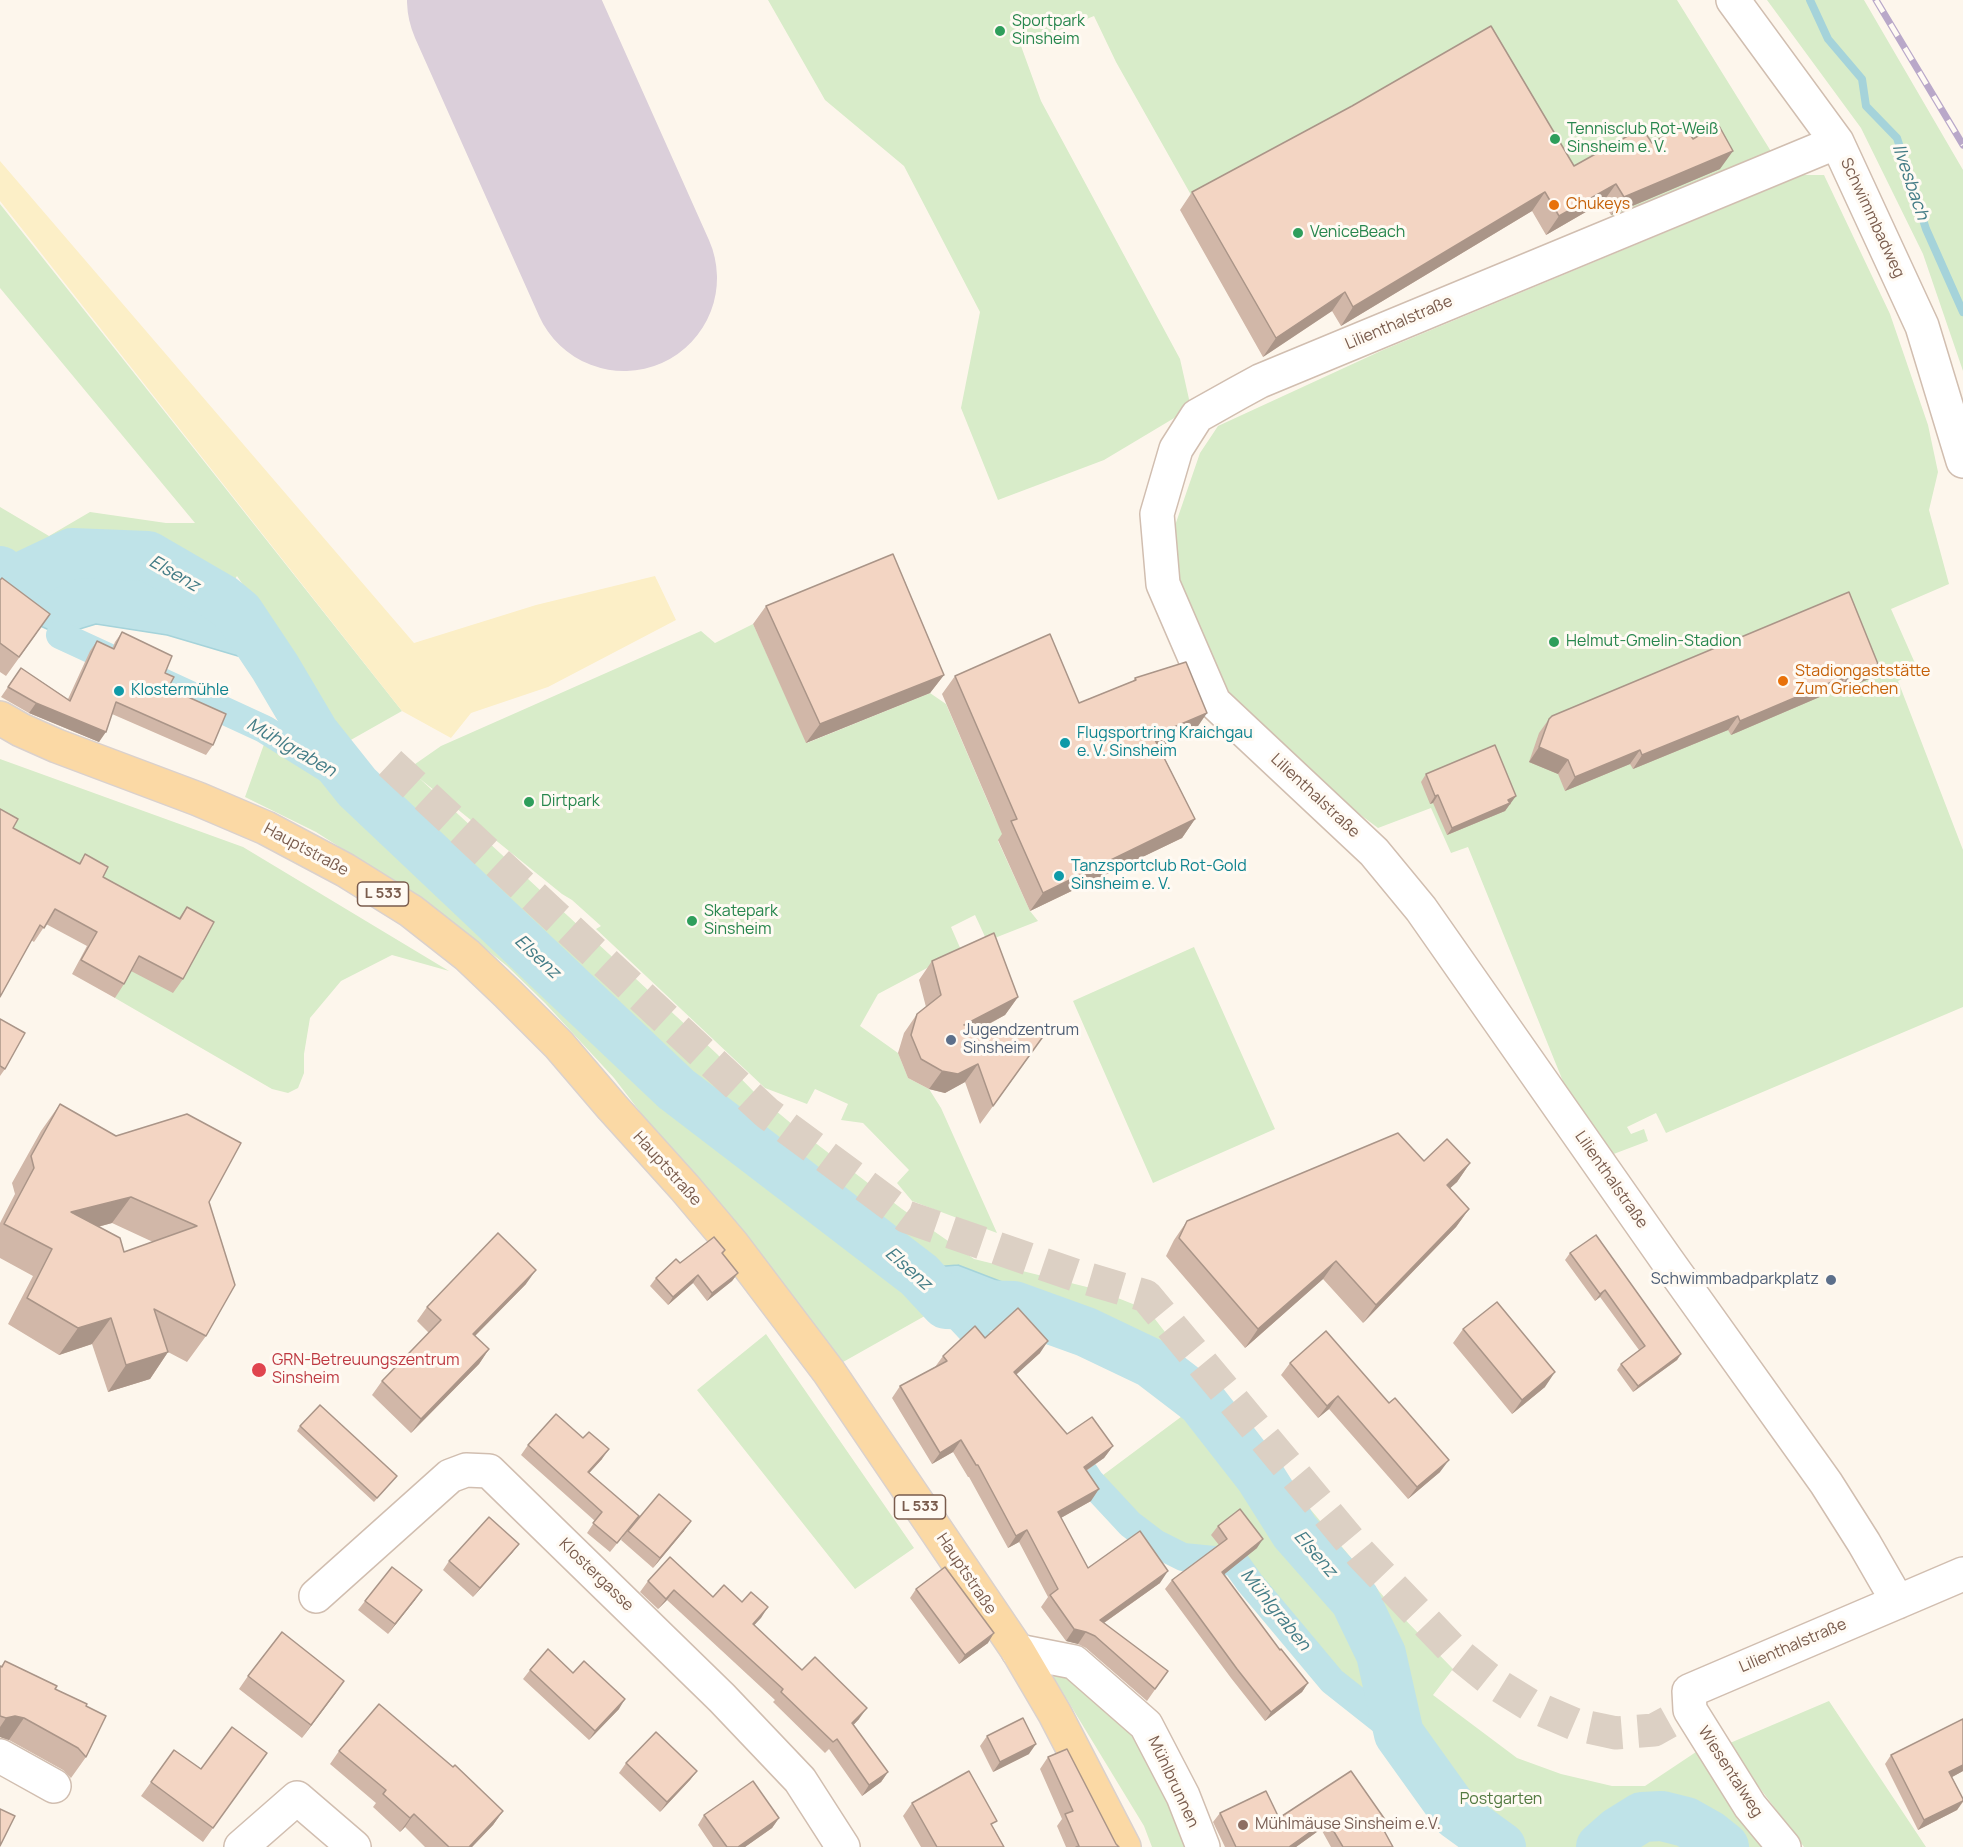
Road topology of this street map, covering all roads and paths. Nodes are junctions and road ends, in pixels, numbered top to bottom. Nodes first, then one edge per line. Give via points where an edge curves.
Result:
1 (1733, 0) edge
2 (1838, 142) junction
3 (1963, 461) edge
4 (0, 718) edge
5 (1963, 1574) edge
6 (316, 1596) dead end
7 (1898, 1602) junction
8 (1018, 1651) junction
9 (1689, 1691) joint
10 (0, 1756) edge
11 (54, 1786) dead end
12 (241, 1847) edge
13 (354, 1847) edge
14 (843, 1847) edge
15 (1124, 1847) edge
16 (1203, 1847) edge
17 (1784, 1847) edge

1 - 2 street, Schwimmbadweg
2 - 3 street, Schwimmbadweg via 1922,326
2 - 7 street, Lilienthalstraße via 1260,381 1197,416 1176,449 1157,514 1164,584 1214,702 1374,852 1422,909 1826,1484
4 - 8 main road, Hauptstraße / L 533 via 57,746 266,828 411,911 467,955 559,1045 733,1245 829,1372
5 - 7 street, Lilienthalstraße
6 - 14 street, Klostergasse via 450,1476 466,1470 489,1471 722,1698 800,1780
7 - 9 street, Lilienthalstraße
8 - 15 main road, Hauptstraße / L 533
8 - 16 street, Mühlbrunnen via 1074,1662 1146,1725 1183,1796
9 - 17 street, Wiesentalweg via 1690,1710 1750,1806
10 - 11 street
12 - 13 street via 297,1798

